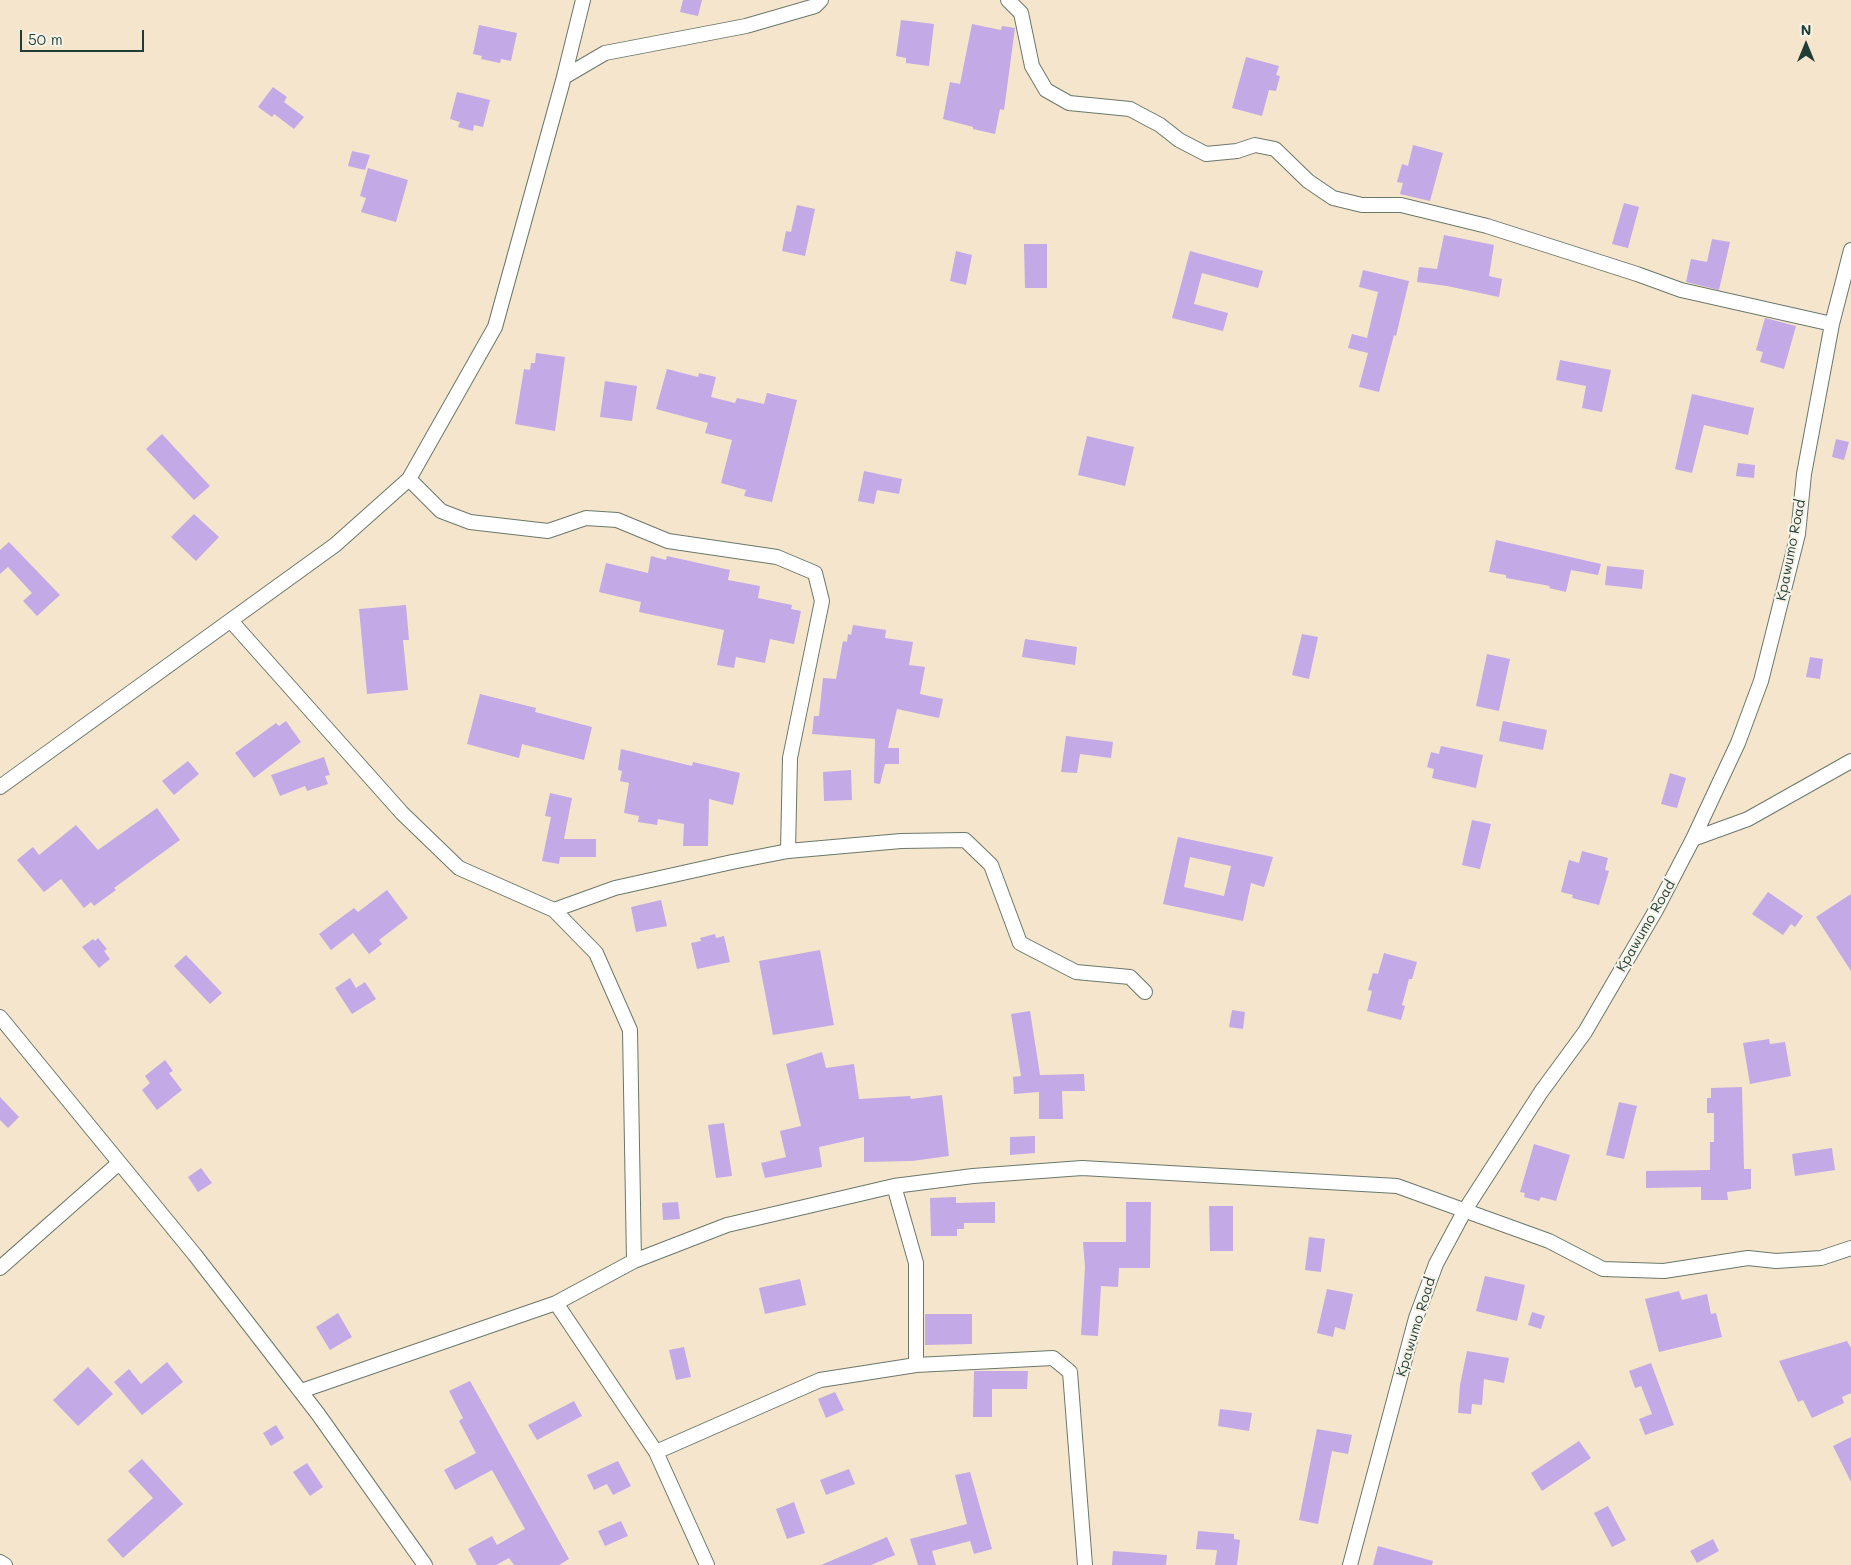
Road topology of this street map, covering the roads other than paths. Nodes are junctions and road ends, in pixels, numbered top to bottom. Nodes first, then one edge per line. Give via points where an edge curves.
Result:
1 (583, 0) edge
2 (821, 0) edge
3 (1008, 0) edge
4 (564, 78) junction
5 (1851, 250) edge
6 (1832, 324) junction
7 (409, 478) junction
8 (230, 621) junction
9 (1851, 762) edge
10 (0, 787) edge
11 (1693, 839) junction
12 (788, 851) junction
13 (554, 910) junction
14 (1145, 992) dead end
15 (0, 1017) edge
16 (119, 1163) junction
17 (894, 1186) junction
18 (1465, 1210) junction
19 (1851, 1248) edge
20 (634, 1261) junction
21 (0, 1268) edge
22 (556, 1303) junction
23 (916, 1365) junction
24 (301, 1391) junction
25 (656, 1452) junction
26 (0, 1562) edge
27 (4, 1565) edge
28 (425, 1565) edge
29 (707, 1565) edge
30 (1085, 1565) edge
31 (1350, 1565) edge

1 - 4 street
2 - 4 street via 815,6 746,26 605,53
3 - 6 street via 1021,14 1032,66 1046,90 1069,103 1130,109 1206,154 1237,151 1255,144 1275,149 1308,181 1333,198 1362,205 1401,205 1487,226 1680,290
4 - 7 street via 495,327
5 - 6 street, Kpawumo Road
6 - 11 street, Kpawumo Road via 1804,474 1798,534 1763,672 1738,743
7 - 8 street via 335,545
7 - 12 street via 441,510 470,522 548,531 586,518 617,520 668,541 777,556 815,573 822,600 790,758
8 - 10 street
8 - 13 street via 402,813 459,868
9 - 11 street via 1748,819
11 - 18 street, Kpawumo Road via 1585,1032 1541,1092
12 - 13 street via 615,888
12 - 14 street via 902,841 965,840 991,865 1020,943 1076,972 1130,977
13 - 20 street via 596,954 630,1030
15 - 16 street
16 - 21 street
16 - 24 street
17 - 18 street via 973,1176 1092,1169 1397,1186
17 - 20 street via 727,1225
17 - 23 street via 916,1263
18 - 19 street via 1549,1241 1603,1269 1664,1271 1748,1258 1776,1262 1822,1258
18 - 31 street, Kpawumo Road via 1436,1264 1416,1318
20 - 22 street
22 - 24 street
22 - 25 street
23 - 25 street via 820,1380
23 - 30 street via 1053,1358 1070,1372
24 - 28 street
25 - 29 street
26 - 27 street

